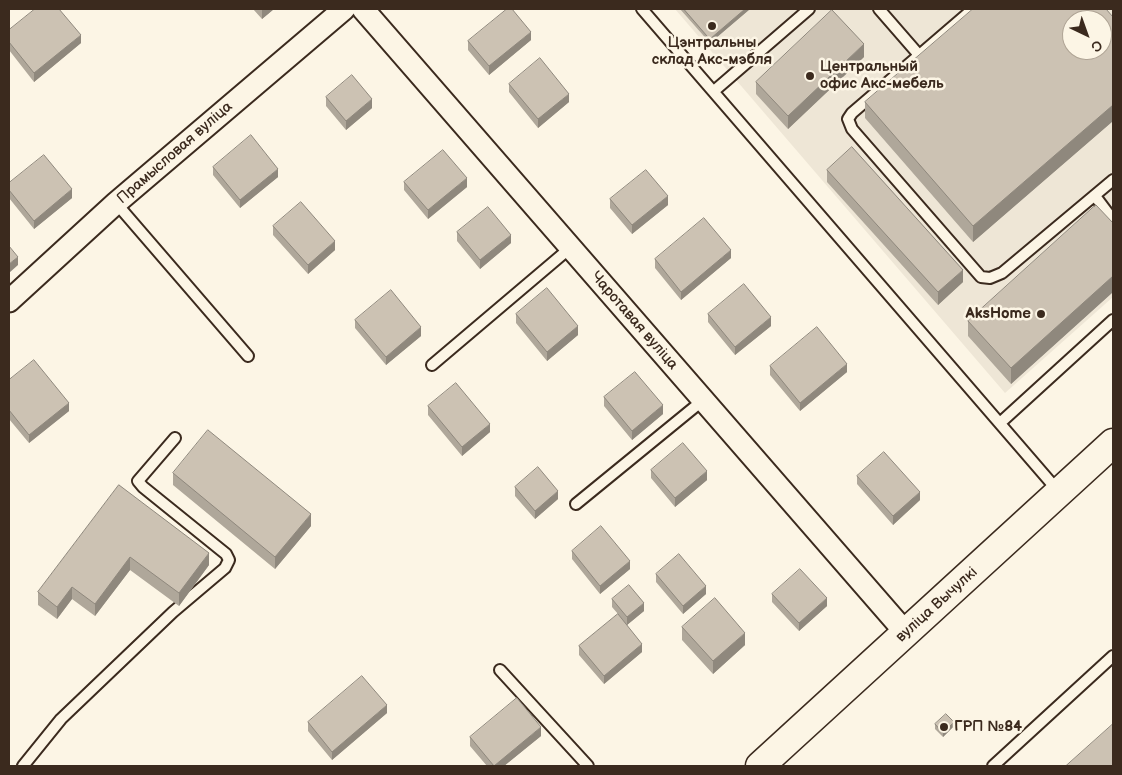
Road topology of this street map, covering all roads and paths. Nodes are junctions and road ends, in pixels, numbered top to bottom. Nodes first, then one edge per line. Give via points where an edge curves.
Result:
1 (344, 9) edge
2 (363, 9) edge
3 (642, 9) edge
4 (809, 9) edge
5 (878, 9) edge
6 (973, 9) edge
7 (919, 55) junction
8 (714, 91) junction
9 (1113, 180) edge
10 (1095, 196) junction
11 (116, 203) junction
12 (1113, 220) edge
13 (570, 248) junction
14 (9, 301) edge
15 (1113, 320) edge
16 (248, 356) dead end
17 (432, 365) dead end
18 (702, 401) junction
19 (1000, 423) junction
20 (175, 438) dead end
21 (1113, 443) edge
22 (1059, 493) junction
23 (576, 504) dead end
24 (906, 633) junction
25 (1113, 656) edge
26 (500, 670) dead end
27 (23, 766) edge
28 (588, 766) edge
29 (760, 766) edge
30 (994, 766) edge

1 - 11 street, Прамысловая вуліца
2 - 13 street, Чаротавая вуліца
3 - 8 lane
4 - 8 lane
5 - 7 lane
6 - 7 lane
7 - 10 lane via 848,120 852,129 981,277 990,278 1002,273
8 - 19 lane
9 - 10 lane
10 - 12 lane
11 - 14 street, Прамысловая вуліца
11 - 16 lane
13 - 17 lane
13 - 18 street, Чаротавая вуліца
15 - 19 lane
18 - 23 lane
18 - 24 street, Чаротавая вуліца
19 - 22 lane
20 - 27 lane via 138,481 230,560 61,719
21 - 22 street, вуліца Вычулкі
22 - 24 street, вуліца Вычулкі
24 - 29 street, вуліца Вычулкі
25 - 30 lane
26 - 28 lane

